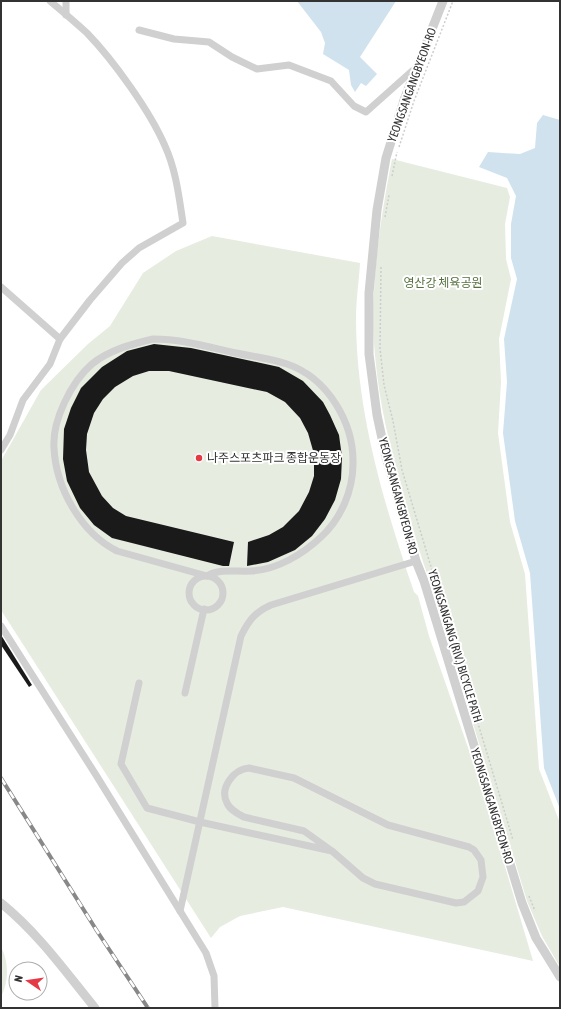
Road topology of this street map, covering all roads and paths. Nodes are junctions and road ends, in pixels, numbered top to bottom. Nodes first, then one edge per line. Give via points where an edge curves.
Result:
1 (50, 1) edge
2 (66, 1) edge
3 (443, 1) edge
4 (453, 1) edge
5 (66, 15) junction
6 (139, 30) dead end
7 (412, 71) dead end
8 (391, 181) dead end
9 (390, 188) dead end
10 (386, 217) dead end
11 (381, 263) dead end
12 (1, 287) edge
13 (60, 339) junction
14 (1, 450) edge
15 (416, 561) junction
16 (207, 576) junction
17 (204, 610) junction
18 (1, 626) edge
19 (139, 683) dead end
20 (185, 693) dead end
21 (200, 822) junction
22 (513, 841) dead end
23 (332, 851) junction
24 (529, 895) dead end
25 (1, 903) edge
26 (180, 911) junction
27 (537, 916) dead end
28 (560, 977) edge
29 (95, 1008) edge
30 (215, 1008) edge

1 - 5 street
2 - 5 street
3 - 15 street, YEONGSANGANGBYEON-RO via 404,100 386,158 376,216 369,293 369,354 377,415
4 - 8 path via 397,152
5 - 13 street via 87,33 148,113 165,146 175,175 183,223 139,248 122,264
6 - 7 street via 174,39 209,42 257,69 289,65 332,81 354,106 366,112
9 - 10 path
11 - 22 path, YEONGSANGANG (RIV.) BICYCLE PATH via 380,348 384,385 402,470
12 - 13 street
13 - 14 street via 50,364 23,400 10,435
15 - 21 street via 271,605 253,615 241,636
15 - 28 street, YEONGSANGANGBYEON-RO via 522,903 536,938
16 - 16 street via 131,556 105,545 77,514 61,482 54,447 66,398 80,376 92,364 108,353 130,344 153,339 172,339 287,364 308,376 326,391 342,414 349,430 354,450 350,486 343,508 322,537 299,555 277,565 253,571 221,571
16 - 17 street via 197,578 189,591 191,601
16 - 17 street via 217,579 223,594 219,604
17 - 20 street
18 - 26 street
19 - 21 street via 121,764 147,808
21 - 23 street
21 - 26 street
23 - 23 street via 304,830 237,814 227,803 225,795 230,779 243,769 249,768 294,778 388,826 469,847 481,860 483,877 481,886 472,897 464,902 450,902 375,884 363,878
24 - 27 path
25 - 29 street via 38,938
26 - 30 street via 206,953 214,976

